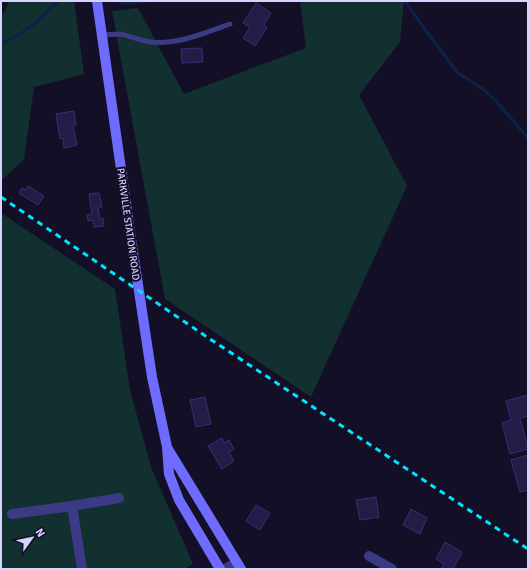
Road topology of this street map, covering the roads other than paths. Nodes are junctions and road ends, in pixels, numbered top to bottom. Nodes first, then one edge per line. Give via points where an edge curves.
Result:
1 (96, 1) edge
2 (230, 24) dead end
3 (101, 36) junction
4 (167, 447) junction
5 (118, 498) dead end
6 (72, 506) junction
7 (12, 514) dead end
8 (370, 556) dead end
9 (239, 565) edge
10 (82, 569) edge
11 (220, 569) edge
12 (225, 569) edge
13 (392, 569) edge

1 - 3 main road, PARKVILLE STATION ROAD
2 - 3 lane via 175,41 150,42 119,34
3 - 4 main road, PARKVILLE STATION ROAD via 152,377
4 - 9 main road, PARKVILLE STATION ROAD
4 - 11 main road, PARKVILLE STATION ROAD via 169,474 179,500
5 - 6 street
6 - 7 street
6 - 10 street
8 - 13 street
9 - 12 street

